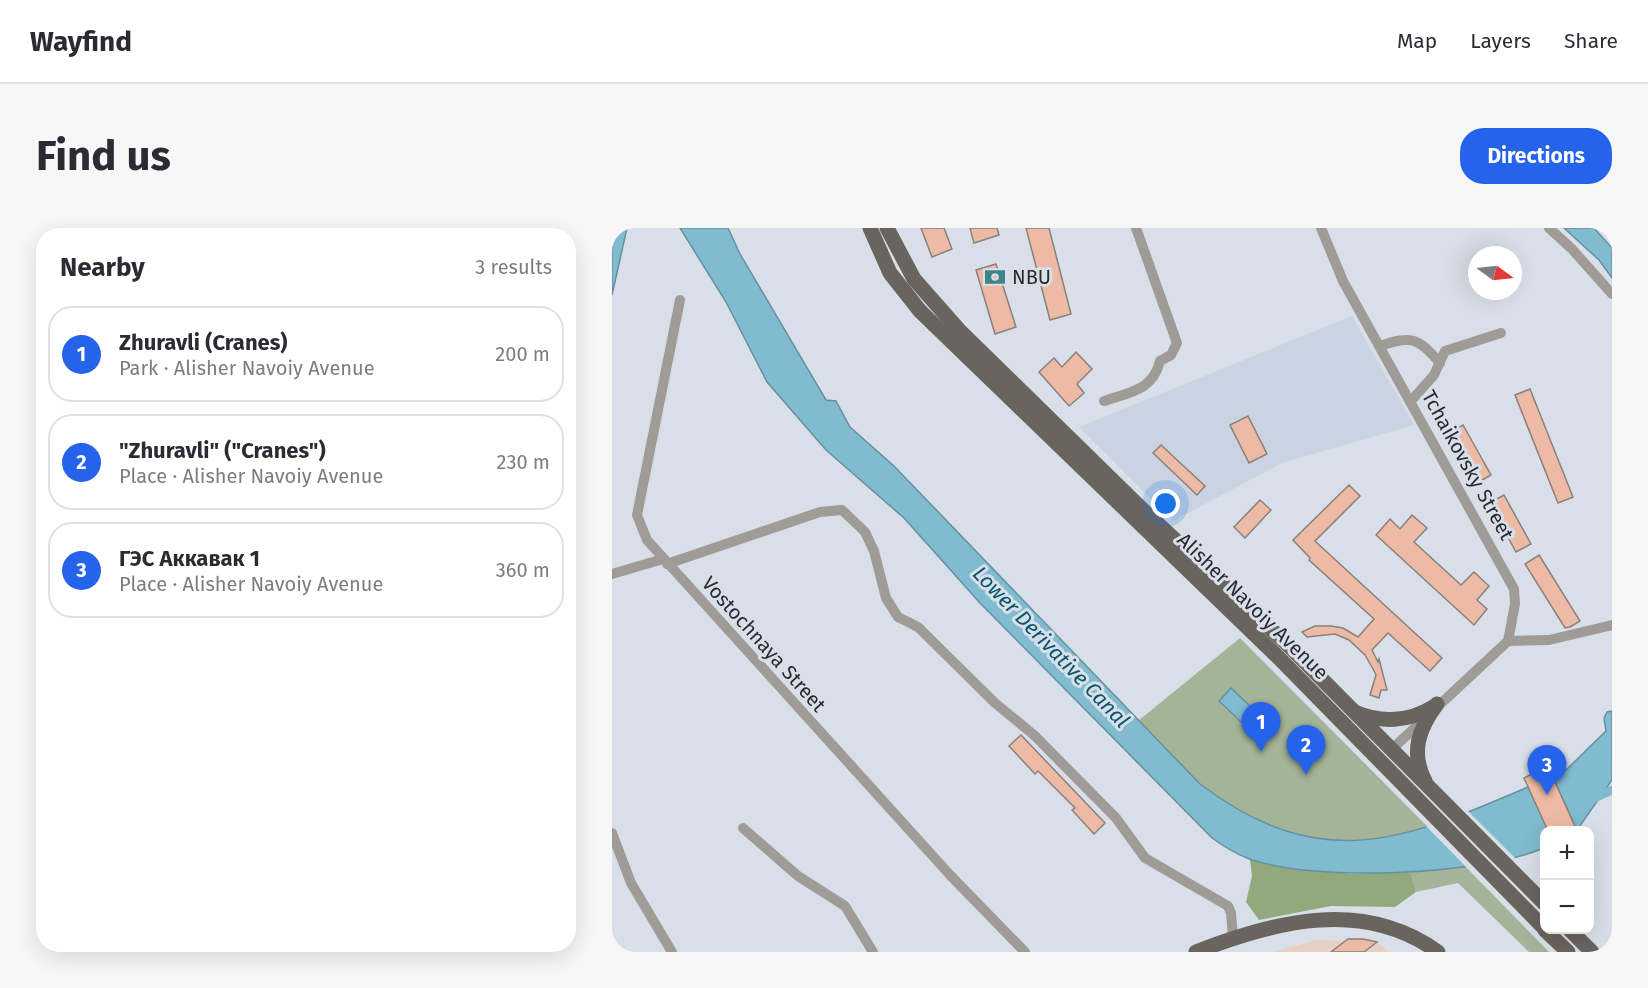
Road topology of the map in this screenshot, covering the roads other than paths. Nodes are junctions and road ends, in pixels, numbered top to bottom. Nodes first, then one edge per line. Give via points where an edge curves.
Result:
1 (870, 228) edge
2 (887, 228) edge
3 (1136, 228) edge
4 (1321, 228) edge
5 (1549, 228) edge
6 (1612, 294) edge
7 (680, 300) dead end
8 (1501, 333) dead end
9 (1380, 346) junction
10 (1440, 363) junction
11 (1104, 401) dead end
12 (1411, 401) junction
13 (665, 562) junction
14 (612, 574) edge
15 (1612, 625) edge
16 (1508, 641) junction
17 (1437, 704) junction
18 (1353, 711) junction
19 (1391, 750) junction
20 (1379, 761) junction
21 (1436, 795) junction
22 (743, 828) dead end
23 (612, 833) edge
24 (1540, 899) edge
25 (1540, 924) edge
26 (1550, 934) edge
27 (1574, 934) edge
28 (1233, 938) junction
29 (1566, 951) edge
30 (672, 952) edge
31 (873, 952) edge
32 (1024, 952) edge
33 (1196, 952) edge
34 (1438, 952) edge
35 (1592, 952) edge

1 - 20 main road, Alisher Navoiy Avenue via 895,281 926,317 1279,658
2 - 18 main road, Alisher Navoiy Avenue via 914,279 941,312
3 - 11 street via 1177,343 1171,356 1160,361 1156,377 1149,384
4 - 9 street, Tchaikovsky Street via 1343,281
5 - 6 street
7 - 13 street, Vostochnaya Street via 637,515 647,540
8 - 10 street via 1451,348 1445,351
9 - 10 street via 1409,339 1419,341
9 - 12 street, Tchaikovsky Street
10 - 12 street
12 - 16 street, Tchaikovsky Street via 1509,575 1515,604
13 - 14 street
13 - 28 street via 831,510 842,510 863,529 874,551 886,598 898,617 918,627 995,703 1034,735 1116,818 1145,858 1228,906
13 - 32 street, Vostochnaya Street
15 - 16 street via 1549,640
16 - 17 street
17 - 18 main road via 1420,714 1398,719
17 - 19 street
17 - 21 main road via 1421,729 1417,750 1422,775
18 - 19 main road, Alisher Navoiy Avenue
19 - 20 main road
19 - 21 main road, Alisher Navoiy Avenue
20 - 25 main road, Alisher Navoiy Avenue
21 - 24 main road, Alisher Navoiy Avenue
22 - 31 street via 798,876 845,906
23 - 30 street via 631,883
26 - 29 main road, Alisher Navoiy Avenue
27 - 35 main road
28 - 33 main road
28 - 34 main road via 1313,921 1348,918 1393,928

